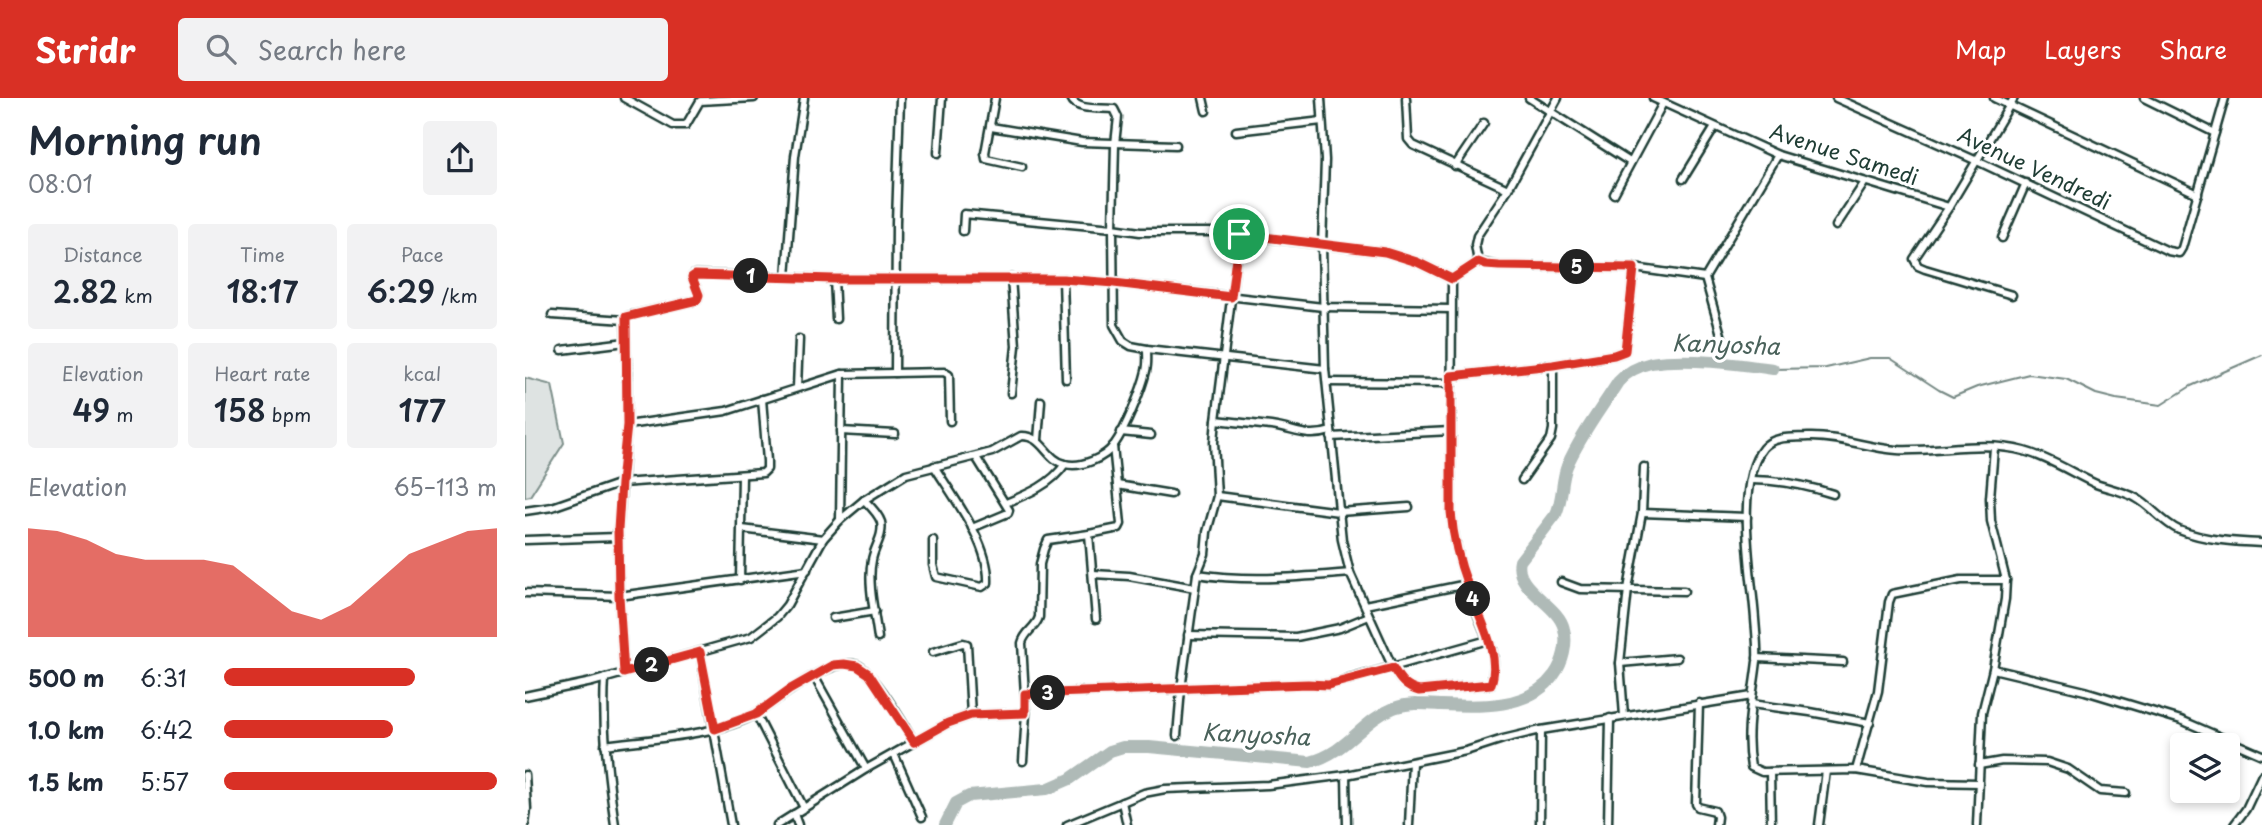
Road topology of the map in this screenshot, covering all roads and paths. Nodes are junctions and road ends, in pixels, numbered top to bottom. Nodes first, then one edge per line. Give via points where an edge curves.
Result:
1 (624, 98) edge
2 (754, 98) edge
3 (804, 98) edge
4 (900, 98) edge
5 (942, 98) edge
6 (995, 98) edge
7 (1071, 98) edge
8 (1203, 98) edge
9 (1321, 98) edge
10 (1406, 98) edge
11 (1529, 98) edge
12 (1557, 98) edge
13 (1653, 98) edge
14 (1836, 98) edge
15 (1994, 98) edge
16 (2014, 98) edge
17 (2144, 98) edge
18 (2225, 98) edge
19 (1663, 103) junction
20 (2009, 106) junction
21 (1206, 111) dead end
22 (1550, 111) junction
23 (1322, 121) junction
24 (1484, 123) dead end
25 (991, 127) junction
26 (1715, 127) junction
27 (1236, 131) dead end
28 (2215, 132) junction
29 (1115, 144) junction
30 (1176, 145) dead end
31 (938, 153) dead end
32 (1778, 155) junction
33 (1977, 161) junction
34 (1630, 162) junction
35 (1455, 166) junction
36 (1022, 167) dead end
37 (1683, 179) dead end
38 (1865, 181) junction
39 (2026, 183) junction
40 (1508, 189) junction
41 (1614, 194) dead end
42 (2198, 194) junction
43 (1949, 208) junction
44 (1836, 226) dead end
45 (1113, 228) junction
46 (963, 231) dead end
47 (1239, 234) junction
48 (2002, 238) dead end
49 (1322, 245) junction
50 (1478, 262) junction
51 (1634, 268) junction
52 (786, 277) junction
53 (1010, 278) junction
54 (1705, 278) junction
55 (834, 279) junction
56 (1063, 279) junction
57 (1452, 279) junction
58 (897, 280) junction
59 (1114, 283) junction
60 (2012, 295) dead end
61 (1231, 297) junction
62 (1323, 307) junction
63 (1451, 309) junction
64 (552, 315) dead end
65 (836, 319) dead end
66 (625, 320) junction
67 (1722, 338) dead end
68 (799, 339) dead end
69 (626, 342) junction
70 (1147, 349) junction
71 (562, 350) dead end
72 (1222, 358) junction
73 (1553, 365) junction
74 (1325, 369) junction
75 (895, 373) junction
76 (842, 374) junction
77 (1066, 379) dead end
78 (1451, 379) junction
79 (1327, 382) junction
80 (797, 387) junction
81 (1011, 393) dead end
82 (762, 399) junction
83 (1041, 401) dead end
84 (1216, 420) junction
85 (950, 422) dead end
86 (627, 425) junction
87 (841, 431) junction
88 (1451, 431) junction
89 (1121, 432) junction
90 (895, 434) dead end
91 (1331, 434) junction
92 (1151, 435) dead end
93 (1038, 440) junction
94 (1113, 446) junction
95 (1994, 448) junction
96 (976, 457) junction
97 (1065, 464) junction
98 (934, 466) junction
99 (1644, 467) dead end
100 (742, 475) junction
101 (1522, 480) dead end
102 (1751, 480) junction
103 (621, 483) junction
104 (1117, 485) junction
105 (1171, 494) dead end
106 (1833, 494) dead end
107 (1217, 496) junction
108 (864, 500) junction
109 (1006, 503) junction
110 (1409, 507) dead end
111 (525, 511) edge
112 (1339, 512) junction
113 (1642, 513) junction
114 (1747, 517) junction
115 (840, 520) junction
116 (972, 528) junction
117 (742, 529) junction
118 (1089, 534) junction
119 (618, 537) junction
120 (823, 539) junction
121 (525, 540) edge
122 (933, 540) dead end
123 (2262, 543) edge
124 (807, 570) junction
125 (1350, 573) junction
126 (1093, 574) junction
127 (1197, 574) junction
128 (740, 580) junction
129 (2006, 580) junction
130 (1561, 582) dead end
131 (1467, 584) junction
132 (1195, 589) junction
133 (1627, 589) junction
134 (1684, 591) dead end
135 (525, 593) edge
136 (619, 596) junction
137 (1365, 605) junction
138 (875, 611) junction
139 (1369, 616) junction
140 (833, 618) dead end
141 (1096, 619) dead end
142 (1188, 635) junction
143 (878, 638) dead end
144 (1488, 640) junction
145 (700, 652) junction
146 (933, 652) dead end
147 (1757, 657) junction
148 (1677, 658) dead end
149 (1843, 662) dead end
150 (1620, 663) junction
151 (1393, 668) junction
152 (1993, 669) junction
153 (624, 673) junction
154 (814, 676) junction
155 (605, 678) junction
156 (1181, 689) junction
157 (1025, 694) junction
158 (1752, 695) junction
159 (525, 696) edge
160 (1699, 703) junction
161 (1751, 704) junction
162 (1025, 713) junction
163 (756, 714) junction
164 (971, 715) junction
165 (1624, 716) junction
166 (1610, 718) junction
167 (1870, 723) junction
168 (715, 729) junction
169 (1541, 730) junction
170 (1177, 736) dead end
171 (914, 742) junction
172 (605, 745) junction
173 (894, 754) junction
174 (2262, 755) edge
175 (1023, 761) dead end
176 (1412, 762) junction
177 (1979, 765) junction
178 (866, 769) junction
179 (1826, 771) junction
180 (1856, 771) junction
181 (1770, 772) junction
182 (525, 775) edge
183 (1346, 775) junction
184 (2262, 775) edge
185 (1979, 783) junction
186 (2126, 793) dead end
187 (1122, 802) junction
188 (804, 808) junction
189 (794, 814) junction
190 (922, 817) dead end
191 (525, 825) edge
192 (615, 825) edge
193 (731, 825) edge
194 (777, 825) edge
195 (798, 825) edge
196 (1067, 825) edge
197 (1127, 825) edge
198 (1347, 825) edge
199 (1409, 825) edge
200 (1540, 825) edge
201 (1608, 825) edge
202 (1717, 825) edge
203 (1771, 825) edge
204 (1819, 825) edge
205 (1977, 825) edge
206 (2234, 825) edge

1 - 2 street via 682,127 700,101
3 - 52 street
4 - 58 street
5 - 31 street
6 - 25 street
7 - 29 street via 1078,106 1116,110
8 - 21 street
9 - 23 street
10 - 35 street via 1408,139
11 - 22 street
12 - 22 street
13 - 19 street, Avenue Samedi
14 - 33 street, Avenue Vendredi
15 - 20 street
16 - 20 street
17 - 28 street
18 - 28 street
19 - 26 street, Avenue Samedi
19 - 34 street
20 - 33 street
20 - 42 street
22 - 34 street
22 - 40 street
23 - 27 street
23 - 49 street
24 - 35 street
25 - 29 street
25 - 36 street via 986,159
26 - 32 street, Avenue Samedi
26 - 37 street
28 - 42 street
29 - 30 street
29 - 45 street
32 - 38 street, Avenue Samedi
32 - 54 street
33 - 39 street, Avenue Vendredi
33 - 43 street
34 - 41 street
35 - 40 street
38 - 43 street, Avenue Samedi
38 - 44 street
39 - 42 street, Avenue Vendredi via 2179,253
39 - 48 street
40 - 50 street via 1477,236
43 - 60 street via 1914,259 1917,266
45 - 46 street via 964,215
45 - 47 street
45 - 59 street
47 - 49 street
47 - 61 street
49 - 57 street via 1385,252
49 - 62 street
50 - 51 street
50 - 57 street
51 - 54 street
51 - 73 street via 1625,351
52 - 55 street
52 - 66 street via 695,275 697,300
53 - 56 street
53 - 58 street
53 - 81 street via 1016,346
54 - 67 street
55 - 58 street
55 - 65 street
56 - 59 street
56 - 77 street
57 - 63 street
58 - 75 street
59 - 61 street
59 - 70 street via 1117,333 1131,346
61 - 62 street
61 - 72 street
62 - 63 street
62 - 74 street
63 - 78 street
64 - 66 street
66 - 69 street
68 - 80 street
69 - 71 street
69 - 86 street
70 - 72 street
70 - 89 street via 1145,375
72 - 74 street
72 - 84 street
73 - 78 street
73 - 101 street via 1551,439
74 - 79 street
75 - 76 street
75 - 85 street via 947,373
76 - 80 street
76 - 87 street
78 - 79 street
78 - 88 street
79 - 91 street
80 - 82 street
82 - 86 street via 726,411
82 - 100 street via 767,468 763,473
83 - 93 street
84 - 91 street via 1303,435
84 - 107 street
86 - 103 street
87 - 90 street
87 - 115 street
88 - 91 street
88 - 131 street via 1453,531
89 - 92 street
89 - 94 street
91 - 112 street
93 - 96 street via 1021,436
93 - 97 street
94 - 97 street via 1091,461
94 - 104 street
95 - 102 street via 1901,450 1822,437 1776,439 1762,449
95 - 123 street via 2039,456 2136,498 2181,531
95 - 129 street via 1991,521
96 - 98 street
96 - 109 street
97 - 109 street via 1058,475
98 - 108 street via 907,474
98 - 116 street
99 - 113 street
100 - 103 street
100 - 117 street
102 - 106 street via 1794,483
102 - 114 street
103 - 111 street via 552,507
103 - 119 street
104 - 105 street
104 - 118 street via 1119,528
107 - 112 street
107 - 127 street
108 - 115 street
108 - 138 street via 882,527 871,562
109 - 116 street via 1008,513
110 - 112 street
112 - 125 street
113 - 114 street
113 - 133 street
114 - 147 street
115 - 120 street
116 - 122 street via 985,561 986,586 936,577
117 - 120 street
117 - 128 street
118 - 126 street
118 - 157 street via 1048,540 1044,548 1039,617 1023,643
119 - 121 street
119 - 136 street
120 - 124 street
124 - 128 street
124 - 145 street via 787,605 766,628
125 - 127 street via 1262,579
125 - 137 street
126 - 132 street
126 - 141 street
127 - 132 street
128 - 136 street
129 - 152 street
129 - 167 street via 1961,580 1892,594
130 - 133 street via 1580,589
131 - 137 street
131 - 144 street
132 - 142 street
133 - 134 street
133 - 150 street
135 - 136 street
136 - 153 street
137 - 139 street
138 - 140 street
138 - 143 street
139 - 142 street via 1340,628 1296,637
139 - 151 street
142 - 156 street
144 - 151 street
144 - 151 street via 1493,649 1491,684 1419,691 1402,682
145 - 153 street
145 - 168 street
146 - 164 street via 967,644
147 - 149 street
147 - 158 street
148 - 150 street
150 - 165 street
151 - 156 street via 1328,685
152 - 174 street via 2181,720
152 - 177 street via 1982,713
153 - 155 street
154 - 163 street
154 - 171 street via 833,665 857,666 869,674
154 - 178 street
155 - 159 street
155 - 172 street
156 - 157 street
156 - 170 street
157 - 162 street
158 - 160 street
158 - 161 street
160 - 165 street
160 - 202 street via 1696,804 1715,811
161 - 167 street
161 - 181 street via 1751,767
162 - 164 street
162 - 175 street
163 - 168 street
163 - 188 street
164 - 171 street
165 - 166 street
166 - 169 street
166 - 201 street
167 - 180 street
168 - 172 street
168 - 193 street
169 - 176 street
169 - 200 street
171 - 173 street
172 - 192 street
173 - 178 street
173 - 190 street
176 - 183 street
176 - 199 street
177 - 185 street
177 - 186 street via 2047,762 2068,769 2100,791
178 - 188 street
179 - 180 street
179 - 181 street
179 - 204 street
180 - 185 street via 1928,782
181 - 203 street
182 - 191 street
183 - 187 street via 1268,785 1165,789
183 - 198 street
184 - 206 street
185 - 205 street
187 - 196 street
187 - 197 street
188 - 189 street
189 - 194 street
189 - 195 street

